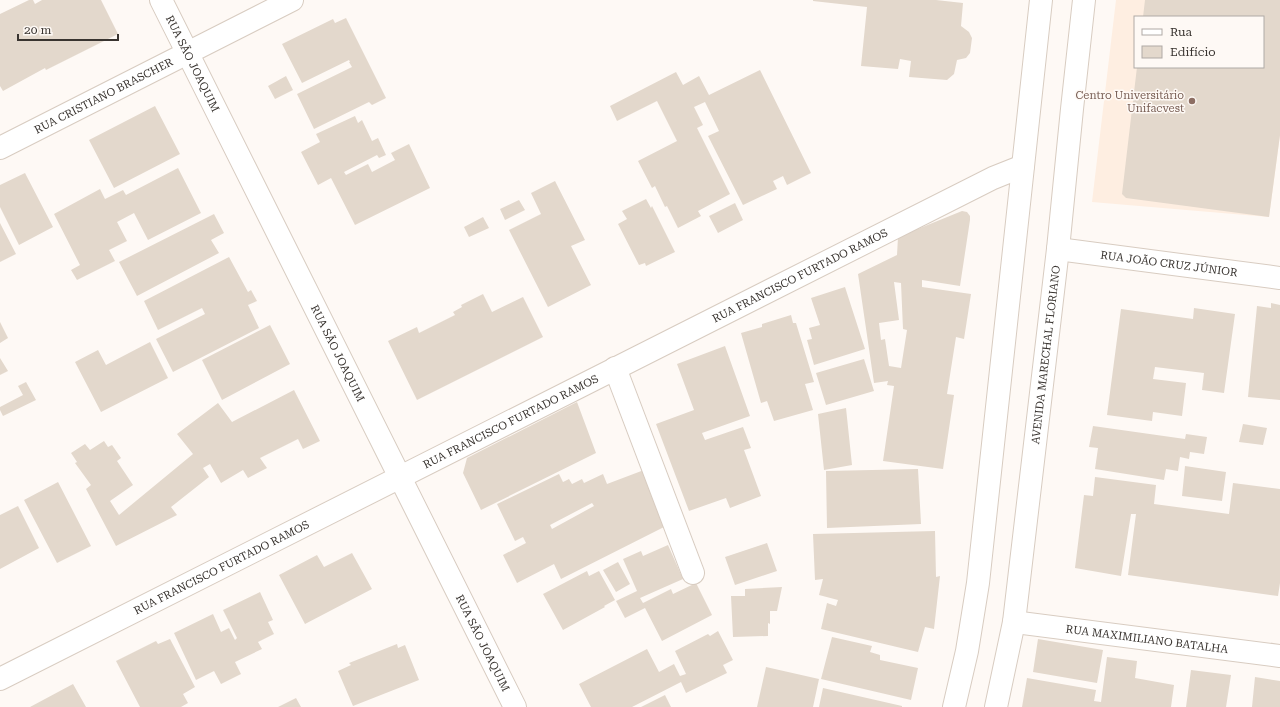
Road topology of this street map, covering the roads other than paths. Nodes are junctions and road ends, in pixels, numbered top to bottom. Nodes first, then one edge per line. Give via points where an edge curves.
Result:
1 (161, 0) edge
2 (292, 0) edge
3 (1041, 0) edge
4 (1084, 0) edge
5 (188, 53) junction
6 (0, 148) edge
7 (1023, 166) junction
8 (1058, 249) junction
9 (1280, 278) edge
10 (615, 368) junction
11 (400, 477) junction
12 (693, 573) dead end
13 (1014, 622) junction
14 (1280, 656) edge
15 (0, 679) edge
16 (515, 707) edge
17 (954, 707) edge
18 (996, 707) edge

1 - 5 street, RUA SÃO JOAQUIM
2 - 5 street, RUA CRISTIANO BRASCHER
3 - 7 street
4 - 8 street, AVENIDA MARECHAL FLORIANO
5 - 6 street, RUA CRISTIANO BRASCHER
5 - 11 street, RUA SÃO JOAQUIM
7 - 10 street, RUA FRANCISCO FURTADO RAMOS via 993,178
7 - 17 street via 978,583 967,651
8 - 9 street, RUA JOÃO CRUZ JÚNIOR
8 - 13 street, AVENIDA MARECHAL FLORIANO
10 - 11 street, RUA FRANCISCO FURTADO RAMOS
10 - 12 street
11 - 15 street, RUA FRANCISCO FURTADO RAMOS
11 - 16 street, RUA SÃO JOAQUIM
13 - 14 street, RUA MAXIMILIANO BATALHA
13 - 18 street, AVENIDA MARECHAL FLORIANO

